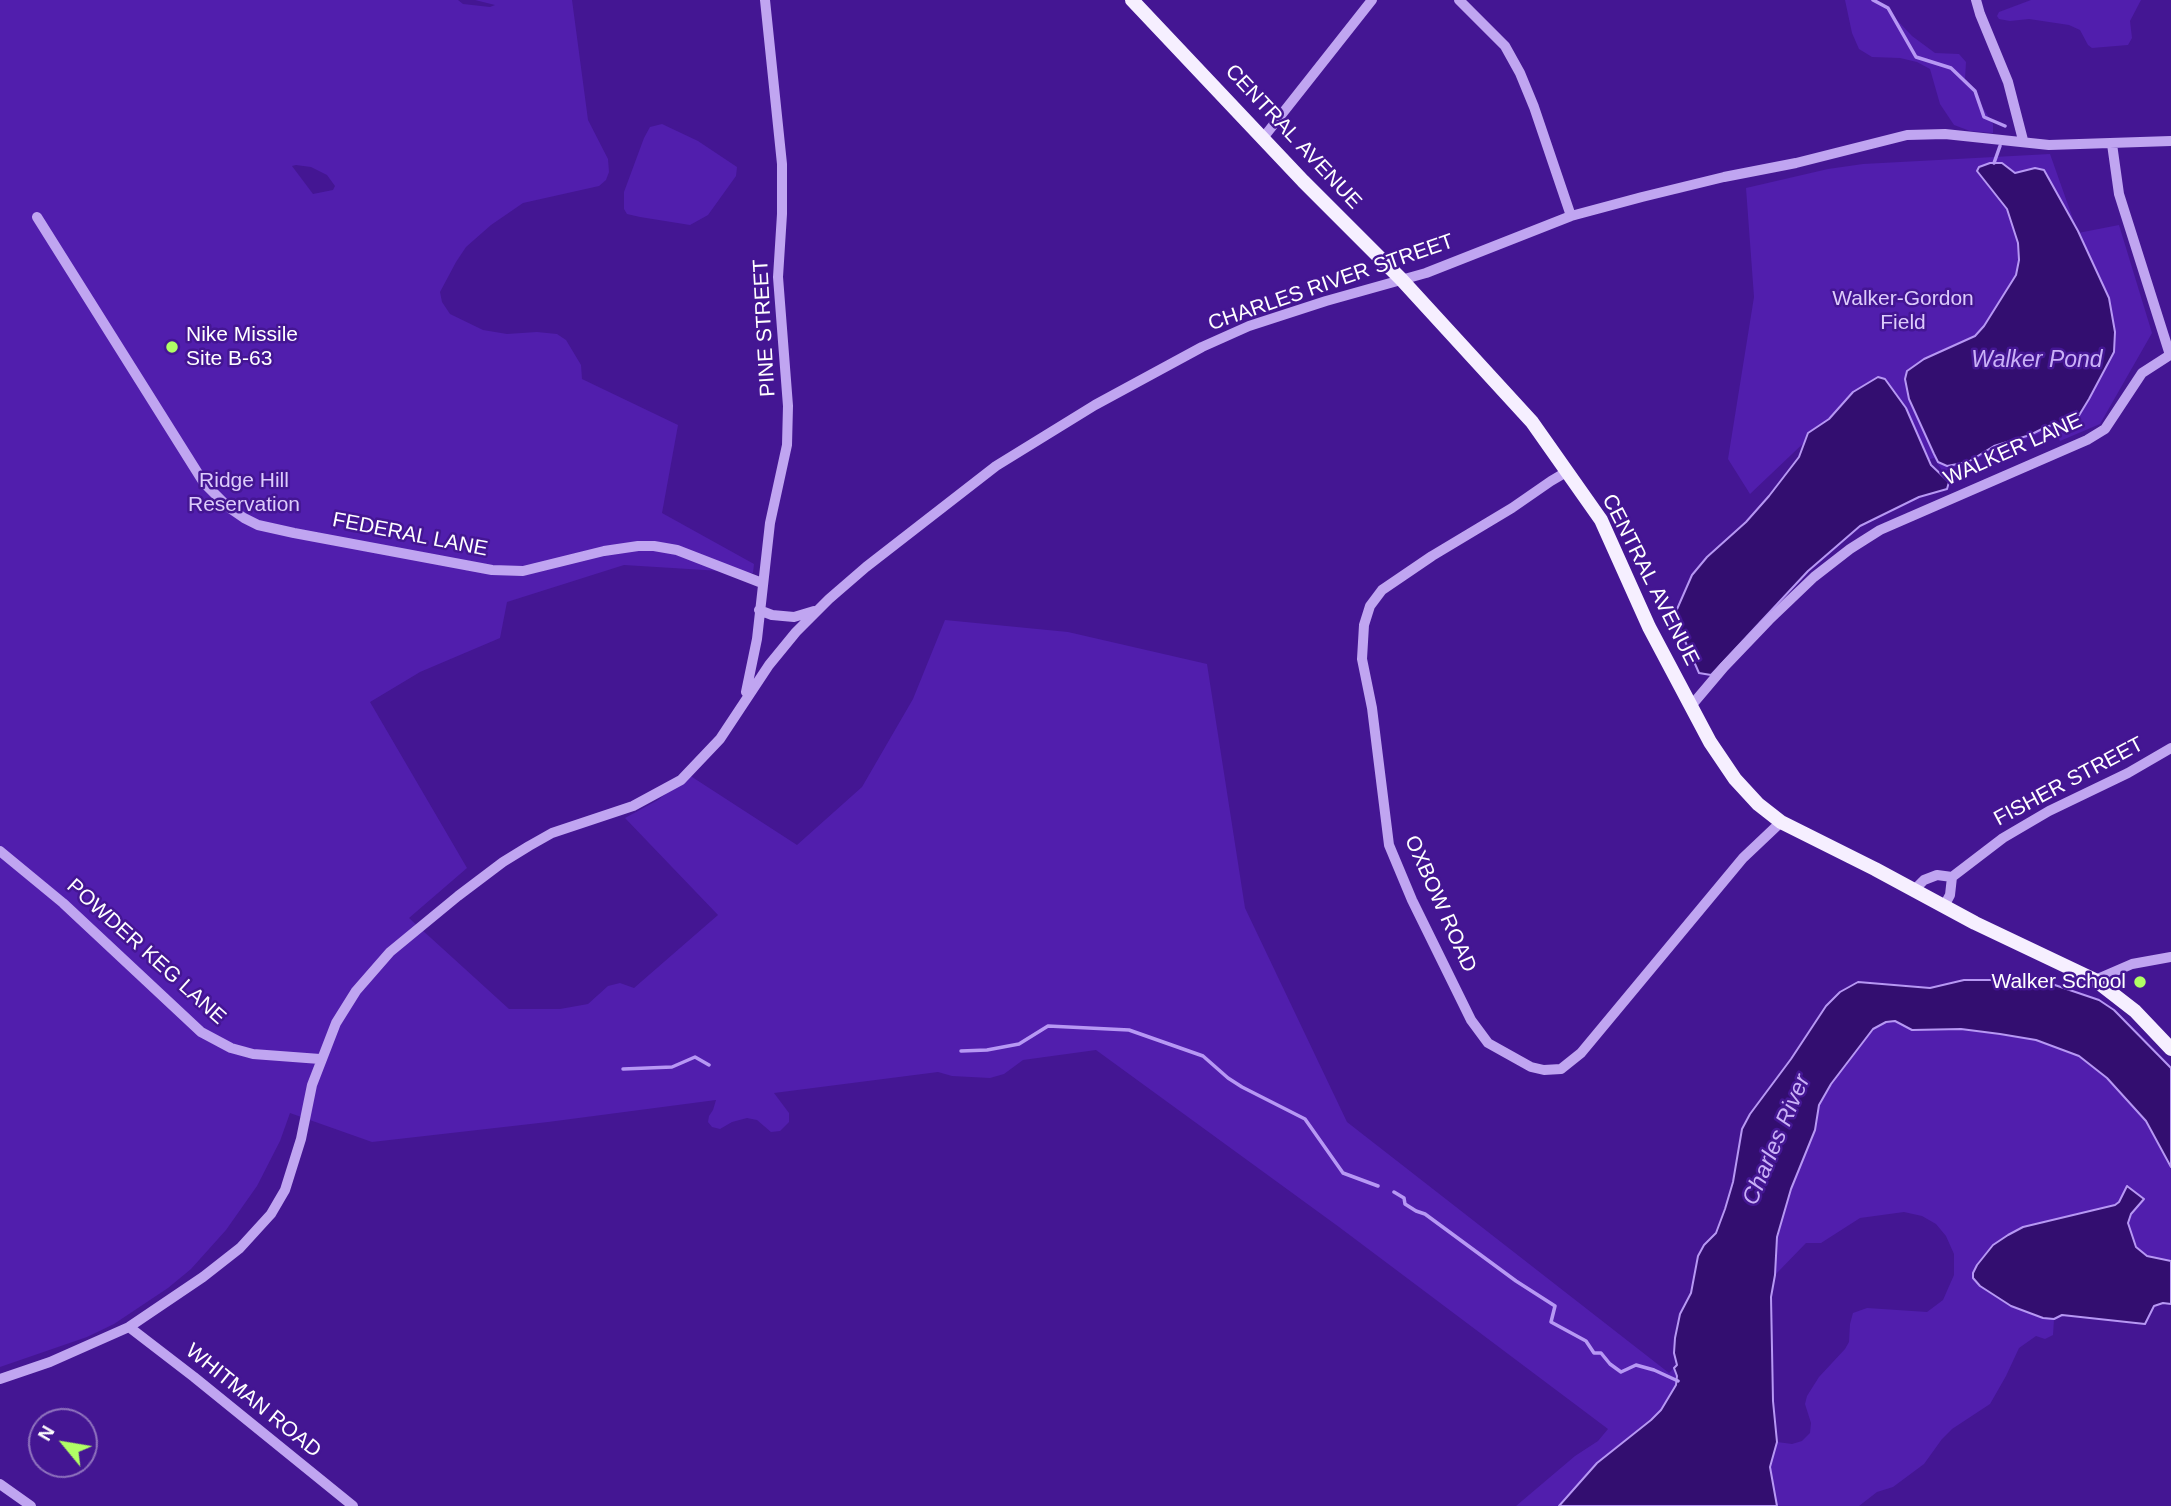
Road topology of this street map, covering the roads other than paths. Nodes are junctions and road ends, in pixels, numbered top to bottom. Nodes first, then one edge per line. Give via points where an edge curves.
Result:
1 (765, 0) edge
2 (1132, 0) edge
3 (1372, 0) edge
4 (1459, 0) edge
5 (1976, 0) edge
6 (1263, 138) junction
7 (2023, 140) junction
8 (2171, 141) edge
9 (2112, 144) junction
10 (1572, 216) junction
11 (37, 217) dead end
12 (1401, 279) junction
13 (2171, 356) edge
14 (1568, 471) junction
15 (762, 583) junction
16 (759, 610) junction
17 (817, 610) junction
18 (743, 703) junction
19 (1690, 706) junction
20 (2171, 748) edge
21 (1780, 822) junction
22 (0, 851) edge
23 (1952, 877) junction
24 (1913, 891) junction
25 (1944, 906) junction
26 (2171, 957) edge
27 (2095, 980) junction
28 (2171, 1049) edge
29 (320, 1059) junction
30 (129, 1327) junction
31 (0, 1379) edge
32 (0, 1484) edge
33 (31, 1506) edge
34 (353, 1506) edge

1 - 15 street, PINE STREET via 782,164 778,277 788,406 787,446
2 - 6 main road, CENTRAL AVENUE
3 - 6 street
4 - 10 street via 1504,46 1520,73
5 - 7 street via 2008,82
6 - 12 main road, CENTRAL AVENUE
7 - 9 street, CHARLES RIVER STREET via 2049,145
7 - 10 street, CHARLES RIVER STREET via 1907,135
8 - 9 street, CHARLES RIVER STREET
9 - 13 street, WALKER LANE via 2119,194
10 - 12 street, CHARLES RIVER STREET
11 - 15 street, FEDERAL LANE via 204,484 244,519 294,533 492,570 523,571 604,551 654,546 677,550
12 - 14 main road, CENTRAL AVENUE via 1532,422
12 - 17 street, CHARLES RIVER STREET via 1249,326 1095,405 996,466
13 - 19 street, WALKER LANE via 2141,373 2105,429 2087,440 1880,530 1850,550 1769,620
14 - 19 main road, CENTRAL AVENUE via 1601,520
14 - 21 street, OXBOW ROAD via 1382,590 1364,625 1362,659 1389,845 1471,1020 1488,1043 1531,1067 1561,1069 1581,1053 1743,859
15 - 16 street, PINE STREET
16 - 17 street via 794,617
16 - 18 street, PINE STREET via 753,669
17 - 18 street, CHARLES RIVER STREET
18 - 29 street, CHARLES RIVER STREET via 720,740 681,780 633,806 552,833 529,846 390,952 356,991
19 - 21 main road, CENTRAL AVENUE via 1735,779
20 - 23 street, FISHER STREET via 2026,824
21 - 24 main road, CENTRAL AVENUE
22 - 29 street, POWDER KEG LANE via 208,1037 253,1054
23 - 24 street, FISHER STREET via 1937,875
23 - 25 street
24 - 25 main road, CENTRAL AVENUE
25 - 27 main road, CENTRAL AVENUE
26 - 27 street via 2132,964
27 - 28 main road, CENTRAL AVENUE via 2135,1011
29 - 30 street, CHARLES RIVER STREET via 296,1157 271,1214 240,1248
30 - 31 street, CHARLES RIVER STREET
30 - 34 street, WHITMAN ROAD
32 - 33 street

